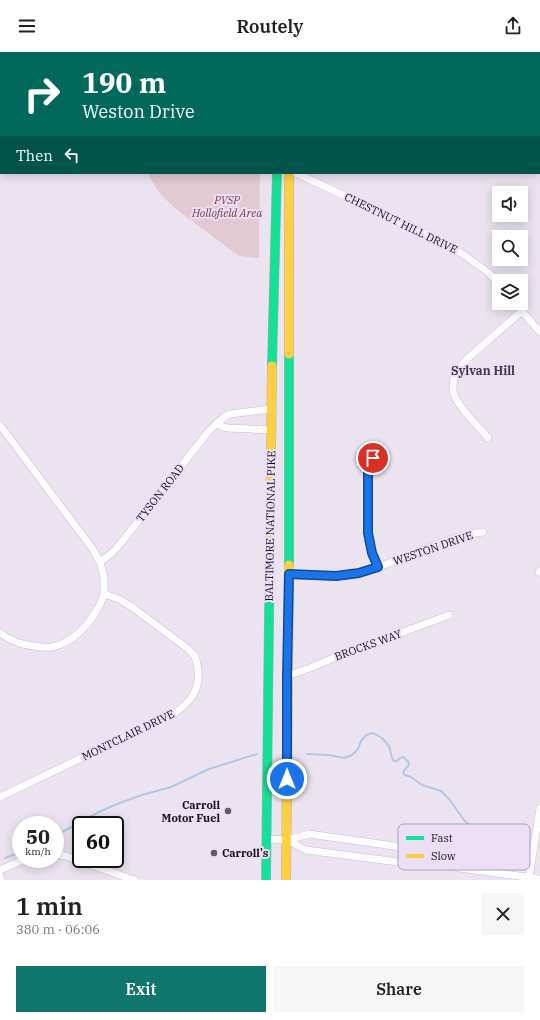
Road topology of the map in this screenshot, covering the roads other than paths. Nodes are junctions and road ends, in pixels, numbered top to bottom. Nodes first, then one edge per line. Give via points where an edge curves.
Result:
1 (277, 174) edge
2 (289, 174) edge
3 (298, 174) edge
4 (492, 277) edge
5 (522, 311) joint
6 (540, 332) edge
7 (271, 408) junction
8 (217, 423) junction
9 (0, 425) edge
10 (271, 430) junction
11 (488, 438) dead end
12 (377, 451) dead end
13 (483, 532) dead end
14 (100, 562) junction
15 (378, 567) junction
16 (289, 574) junction
17 (104, 594) junction
18 (449, 616) dead end
19 (0, 633) edge
20 (287, 676) junction
21 (0, 797) edge
22 (540, 808) edge
23 (267, 839) junction
24 (287, 840) junction
25 (398, 848) edge
26 (537, 852) edge
27 (64, 856) edge
28 (398, 862) edge
29 (12, 865) edge
30 (0, 870) edge
31 (474, 870) edge
32 (0, 876) edge
33 (529, 878) junction
34 (540, 879) edge
35 (1, 880) edge
36 (135, 880) edge
37 (266, 880) edge
38 (286, 880) edge

1 - 7 main road, BALTIMORE NATIONAL PIKE
2 - 16 main road, BALTIMORE NATIONAL PIKE
3 - 4 street, CHESTNUT HILL DRIVE via 462,253
5 - 6 street
5 - 11 street via 467,359 455,374 453,384 457,401
7 - 8 street, TYSON ROAD via 230,414
7 - 10 main road, BALTIMORE NATIONAL PIKE
8 - 10 street via 228,428
8 - 14 street, TYSON ROAD via 121,543
9 - 14 street
10 - 23 main road, BALTIMORE NATIONAL PIKE
12 - 15 street via 368,472 368,533
13 - 15 street, WESTON DRIVE via 454,538
14 - 17 street via 104,577
15 - 16 street, WESTON DRIVE via 336,576
16 - 20 main road, BALTIMORE NATIONAL PIKE
17 - 19 street via 99,607 85,627 65,642 53,647 19,644
17 - 21 street, MONTCLAIR DRIVE via 132,607 187,648 197,664 197,686 194,694 173,714
18 - 20 street, BROCKS WAY
20 - 24 main road, BALTIMORE NATIONAL PIKE
22 - 26 street
23 - 24 street
23 - 37 main road, BALTIMORE NATIONAL PIKE
24 - 25 street via 309,834
24 - 28 street via 306,850
24 - 38 main road, BALTIMORE NATIONAL PIKE
26 - 33 street
27 - 36 street
29 - 30 street
31 - 33 street
32 - 35 street
33 - 34 street

